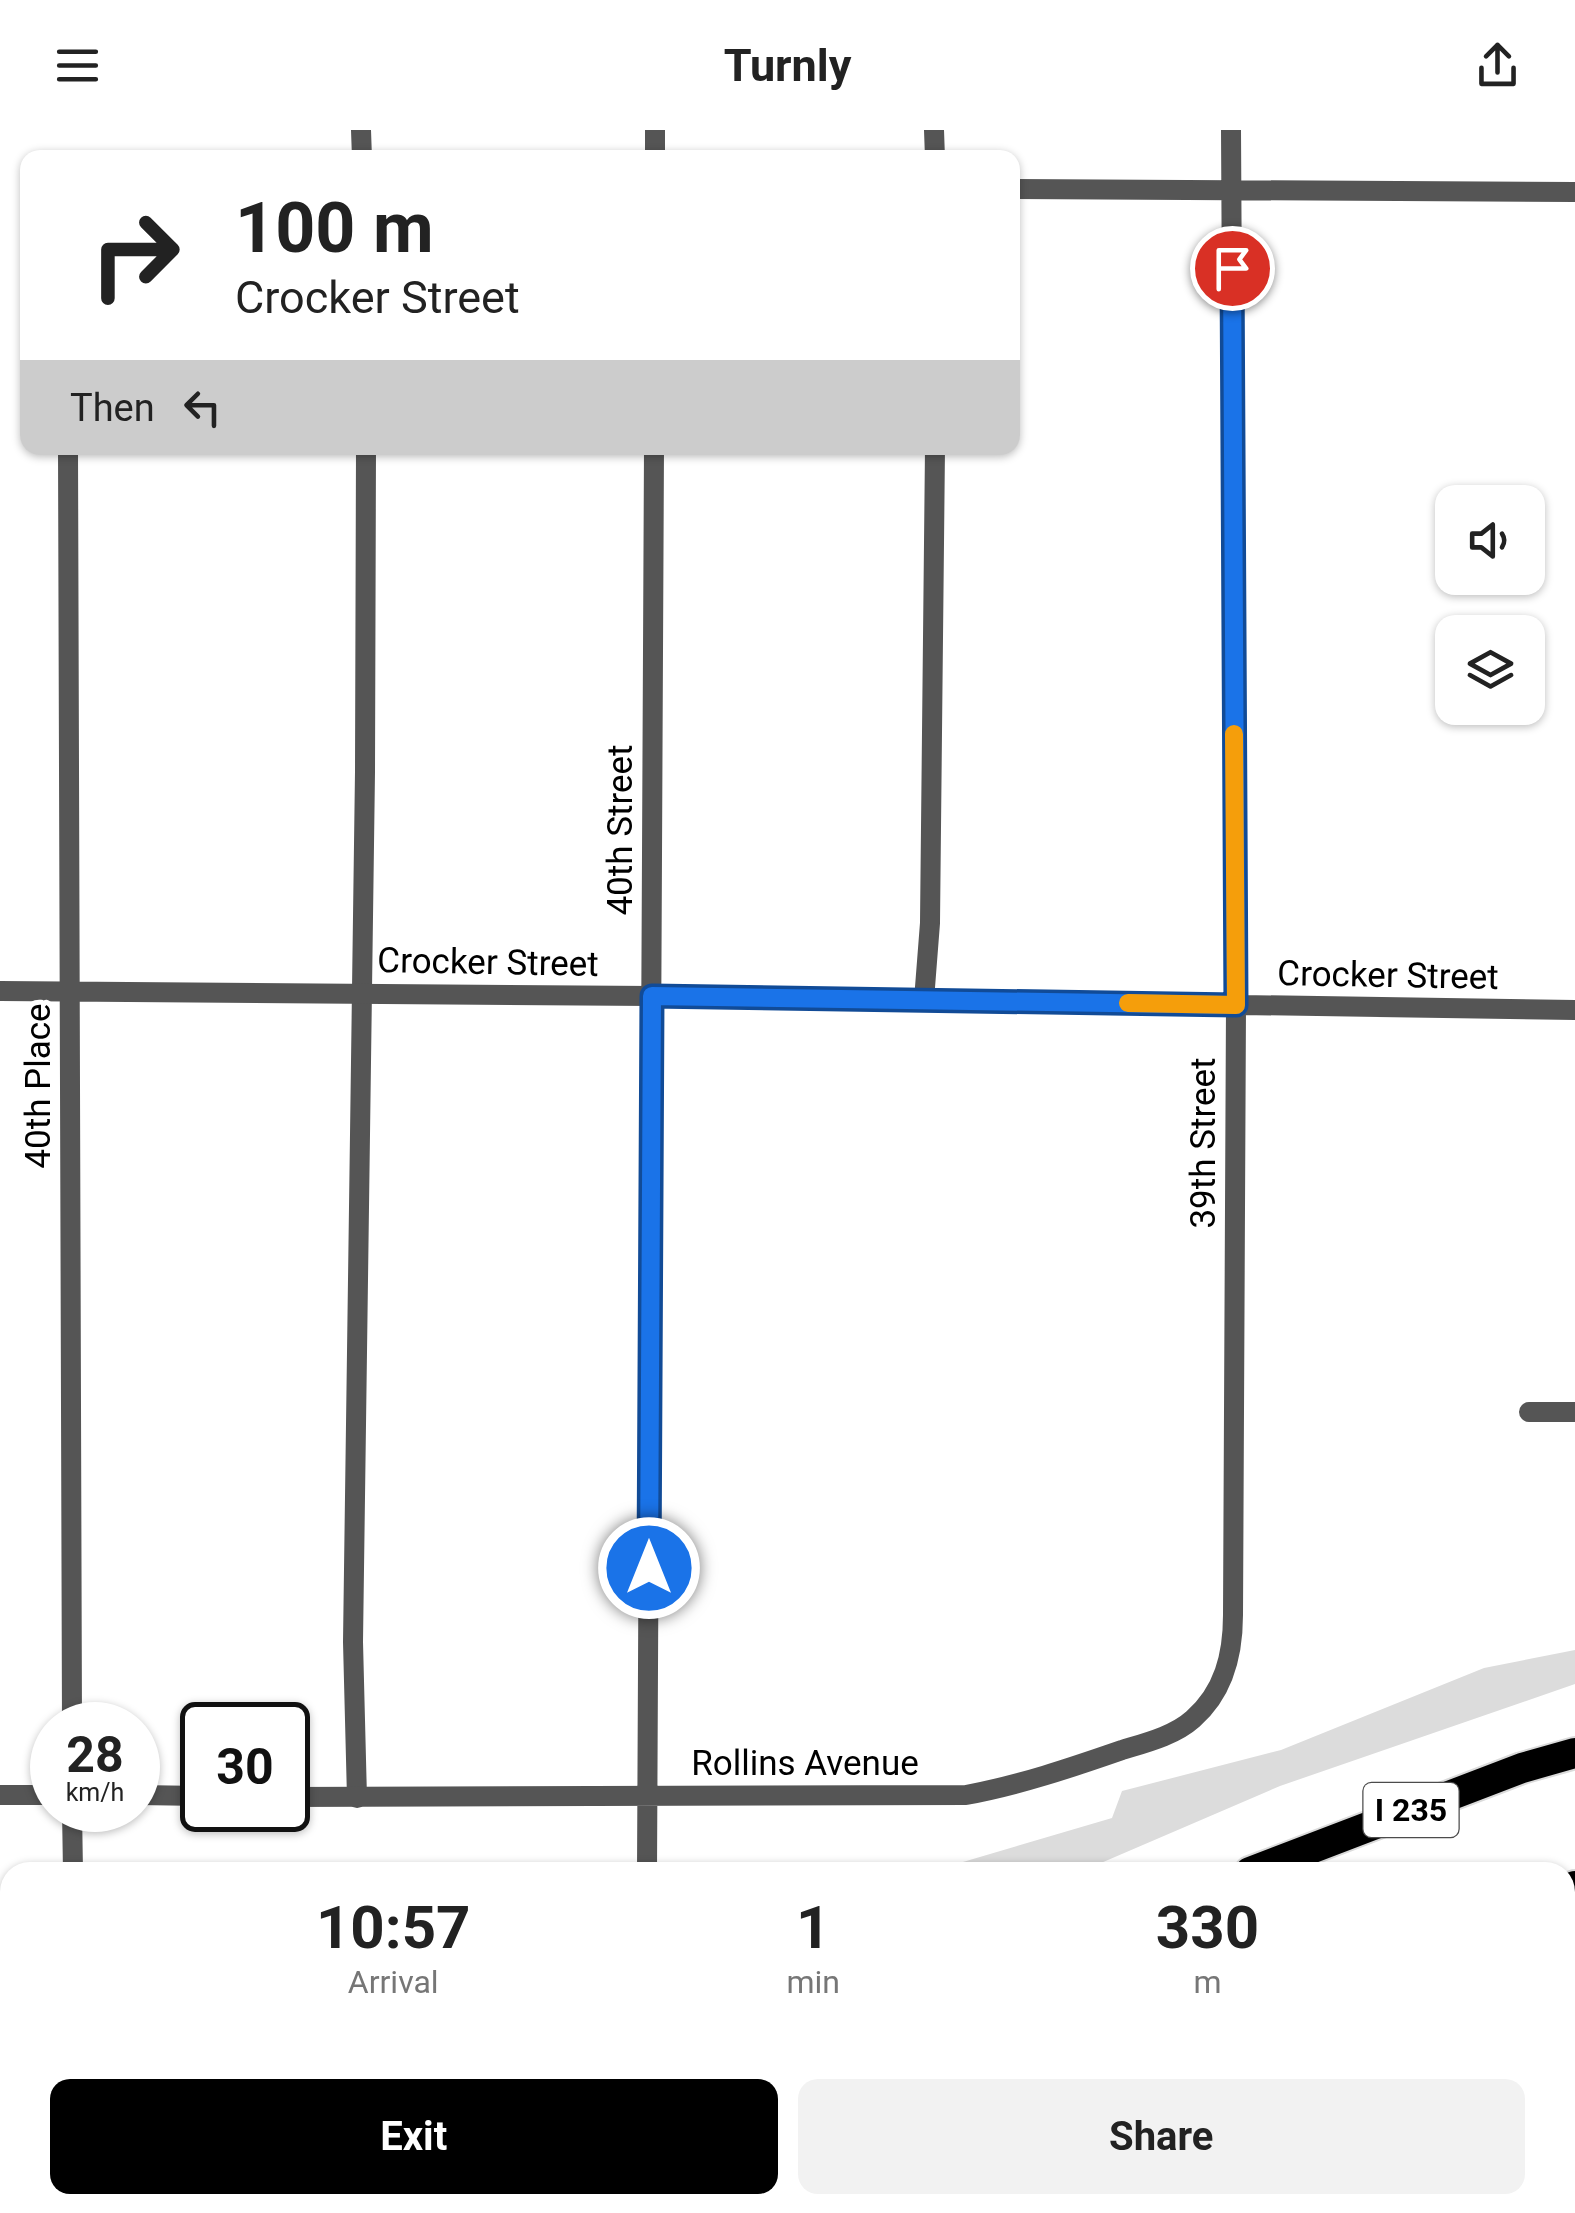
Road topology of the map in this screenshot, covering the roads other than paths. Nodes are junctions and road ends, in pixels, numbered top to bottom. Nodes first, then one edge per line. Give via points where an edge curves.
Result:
1 (1231, 130) edge
2 (1020, 190) edge
3 (1231, 190) junction
4 (1575, 192) edge
5 (68, 455) edge
6 (366, 455) edge
7 (654, 455) edge
8 (935, 455) edge
9 (0, 991) edge
10 (70, 992) junction
11 (362, 994) junction
12 (652, 996) junction
13 (924, 1000) junction
14 (1236, 1005) junction
15 (1575, 1010) edge
16 (1529, 1412) dead end
17 (1575, 1412) edge
18 (1233, 1616) joint
19 (72, 1702) edge
20 (1575, 1754) edge
21 (647, 1794) junction
22 (0, 1795) edge
23 (30, 1795) edge
24 (310, 1797) edge
25 (357, 1798) junction
26 (72, 1832) edge
27 (72, 1862) edge
28 (647, 1862) edge
29 (1276, 1862) edge

1 - 3 street, 39th Street
2 - 3 street
3 - 4 street
3 - 14 street, 39th Street
5 - 10 street, 40th Place
6 - 11 street
7 - 12 street, 40th Street
8 - 13 street
9 - 10 street, Crocker Street
10 - 11 street, Crocker Street
10 - 19 street, 40th Place
11 - 12 street, Crocker Street
11 - 25 street
12 - 13 street, Crocker Street
12 - 21 street, 40th Street
13 - 14 street, Crocker Street
14 - 15 street, Crocker Street
14 - 18 street, 39th Street
16 - 17 street
18 - 21 street, Rollins Avenue via 1221,1684 1192,1720 1018,1786 892,1798
20 - 29 highway, I 235
21 - 25 street, Rollins Avenue
21 - 28 street, 40th Street
22 - 23 street
24 - 25 street, Rollins Avenue
26 - 27 street

